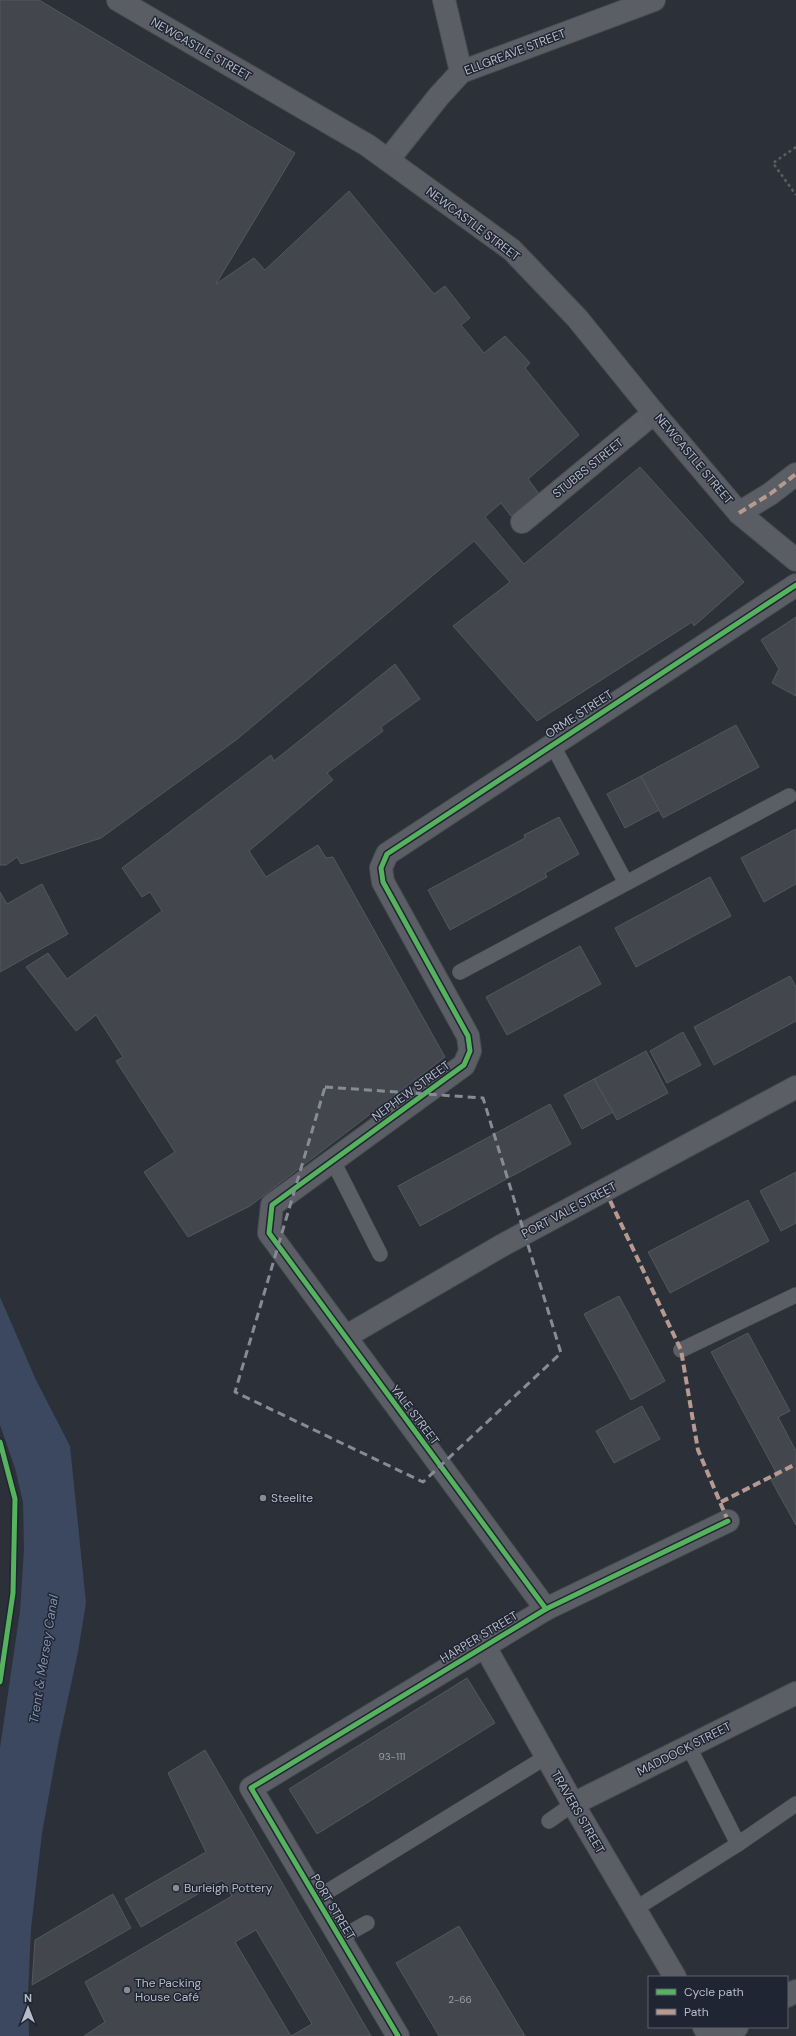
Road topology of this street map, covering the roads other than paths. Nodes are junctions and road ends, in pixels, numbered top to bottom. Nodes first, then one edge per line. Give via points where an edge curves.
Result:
1 (118, 0) edge
2 (444, 0) edge
3 (654, 0) edge
4 (461, 72) junction
5 (388, 160) junction
6 (654, 413) junction
7 (796, 474) edge
8 (739, 513) junction
9 (522, 522) dead end
10 (796, 560) edge
11 (796, 585) edge
12 (552, 744) junction
13 (789, 796) dead end
14 (381, 868) joint
15 (626, 883) junction
16 (460, 972) dead end
17 (796, 1087) edge
18 (333, 1161) junction
19 (269, 1233) joint
20 (380, 1254) dead end
21 (796, 1295) edge
22 (345, 1337) junction
23 (681, 1350) dead end
24 (728, 1521) dead end
25 (546, 1609) junction
26 (484, 1645) junction
27 (796, 1693) edge
28 (689, 1747) junction
29 (546, 1757) junction
30 (251, 1788) joint
31 (573, 1804) junction
32 (796, 1804) edge
33 (549, 1821) dead end
34 (738, 1844) junction
35 (316, 1898) junction
36 (635, 1909) junction
37 (367, 1923) dead end
38 (340, 1938) junction
39 (674, 1976) edge
40 (735, 2028) edge
41 (398, 2036) edge
42 (723, 2036) edge

1 - 5 main road, NEWCASTLE STREET via 367,145
2 - 4 street
3 - 4 street, ELLGREAVE STREET
4 - 5 street, ELLGREAVE STREET
5 - 6 main road, NEWCASTLE STREET via 512,250 577,318
6 - 8 main road, NEWCASTLE STREET
6 - 9 street, STUBBS STREET
7 - 8 street
8 - 10 main road, NEWCASTLE STREET
11 - 12 street, ORME STREET
12 - 14 street, ORME STREET via 387,854
12 - 15 lane
13 - 15 lane
14 - 18 street, NEPHEW STREET via 383,882 468,1036 470,1050 464,1065
15 - 16 lane
17 - 22 street, PORT VALE STREET via 501,1246
18 - 19 street, NEPHEW STREET via 272,1205
18 - 20 lane
19 - 22 street, YALE STREET
21 - 23 lane
22 - 25 street, YALE STREET
24 - 25 street, HARPER STREET
25 - 26 street, HARPER STREET
26 - 29 street, TRAVERS STREET
26 - 30 street, HARPER STREET
27 - 28 street, MADDOCK STREET
28 - 31 street, MADDOCK STREET
28 - 34 lane
29 - 31 street, TRAVERS STREET
29 - 35 lane
30 - 35 street, PORT STREET
31 - 33 lane
31 - 36 street, TRAVERS STREET
32 - 34 lane
34 - 36 lane
35 - 38 street, PORT STREET
36 - 39 street, TRAVERS STREET
37 - 38 lane
38 - 41 street, PORT STREET
40 - 42 street

